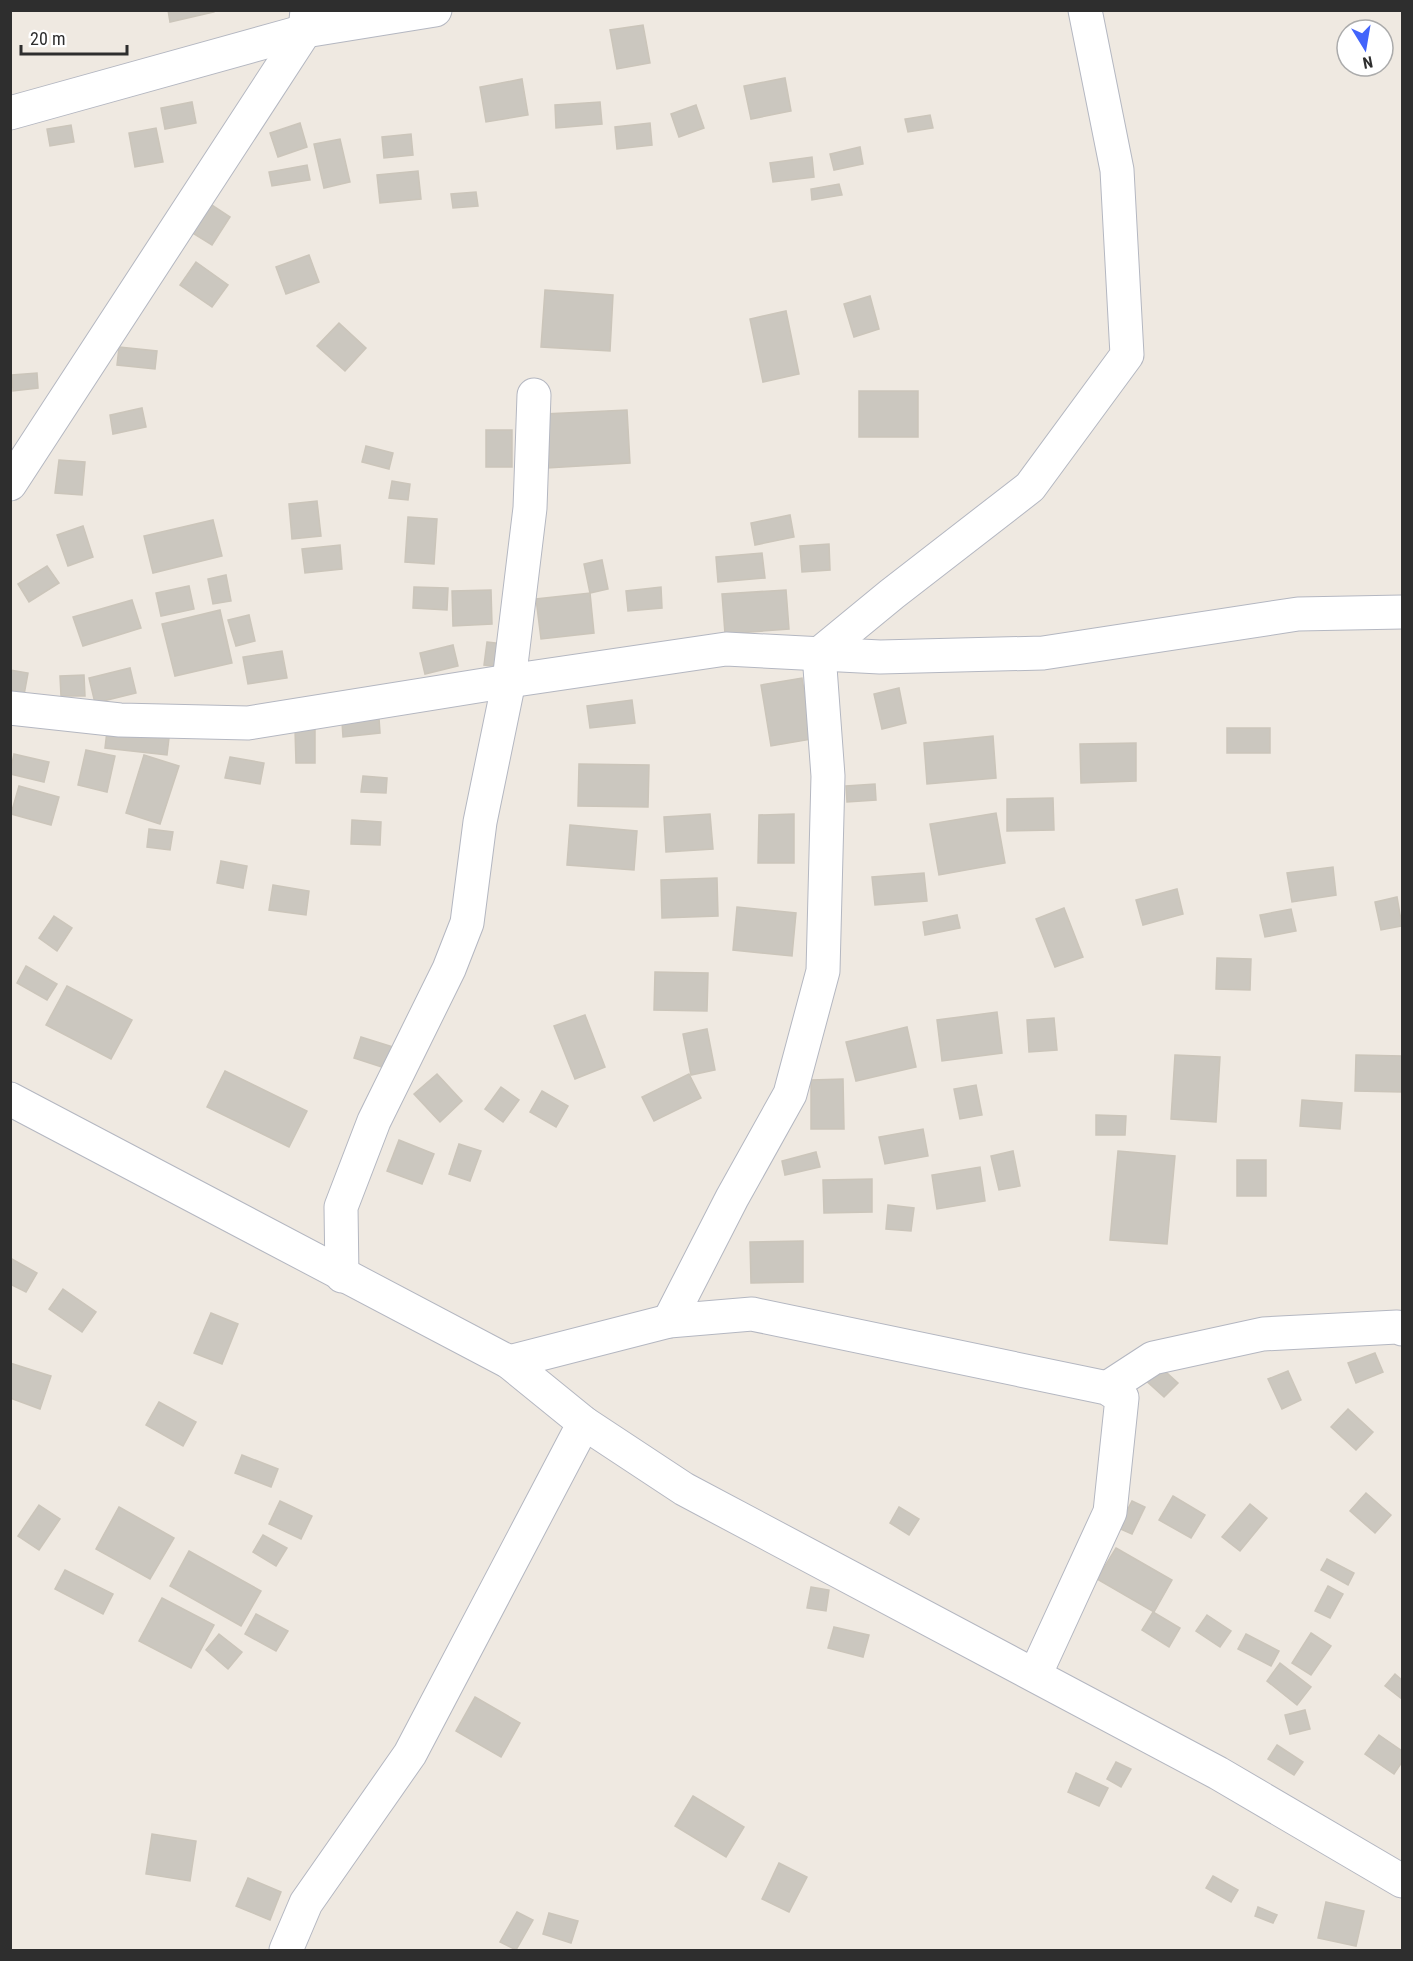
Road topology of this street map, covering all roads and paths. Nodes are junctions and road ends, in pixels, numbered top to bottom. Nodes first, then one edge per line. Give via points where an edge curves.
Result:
1 (435, 10) edge
2 (1085, 10) edge
3 (306, 21) edge
4 (10, 113) edge
5 (534, 395) dead end
6 (10, 484) edge
7 (1402, 612) edge
8 (819, 654) junction
9 (509, 681) junction
10 (10, 708) edge
11 (10, 1099) edge
12 (342, 1276) junction
13 (669, 1321) junction
14 (1402, 1329) edge
15 (509, 1362) junction
16 (1107, 1388) junction
17 (584, 1423) junction
18 (1035, 1675) junction
19 (1402, 1881) edge
20 (286, 1950) edge

1 - 3 street
2 - 8 street via 1118,170 1127,355 1030,487
3 - 4 street
3 - 6 street
5 - 9 street via 530,508
7 - 8 street via 1298,614 1043,652 880,657
8 - 9 street via 726,649
8 - 13 street via 828,776 823,971 790,1094
9 - 10 street via 248,723 120,720
9 - 12 street via 480,822 467,923 449,969 374,1121 341,1207
11 - 12 street
12 - 15 street
13 - 15 street
13 - 16 street via 752,1314
14 - 16 street via 1263,1334 1153,1358
15 - 17 street
16 - 18 street via 1122,1398 1110,1512
17 - 18 street via 684,1490
17 - 20 street via 410,1754 306,1903
18 - 19 street via 1218,1773

